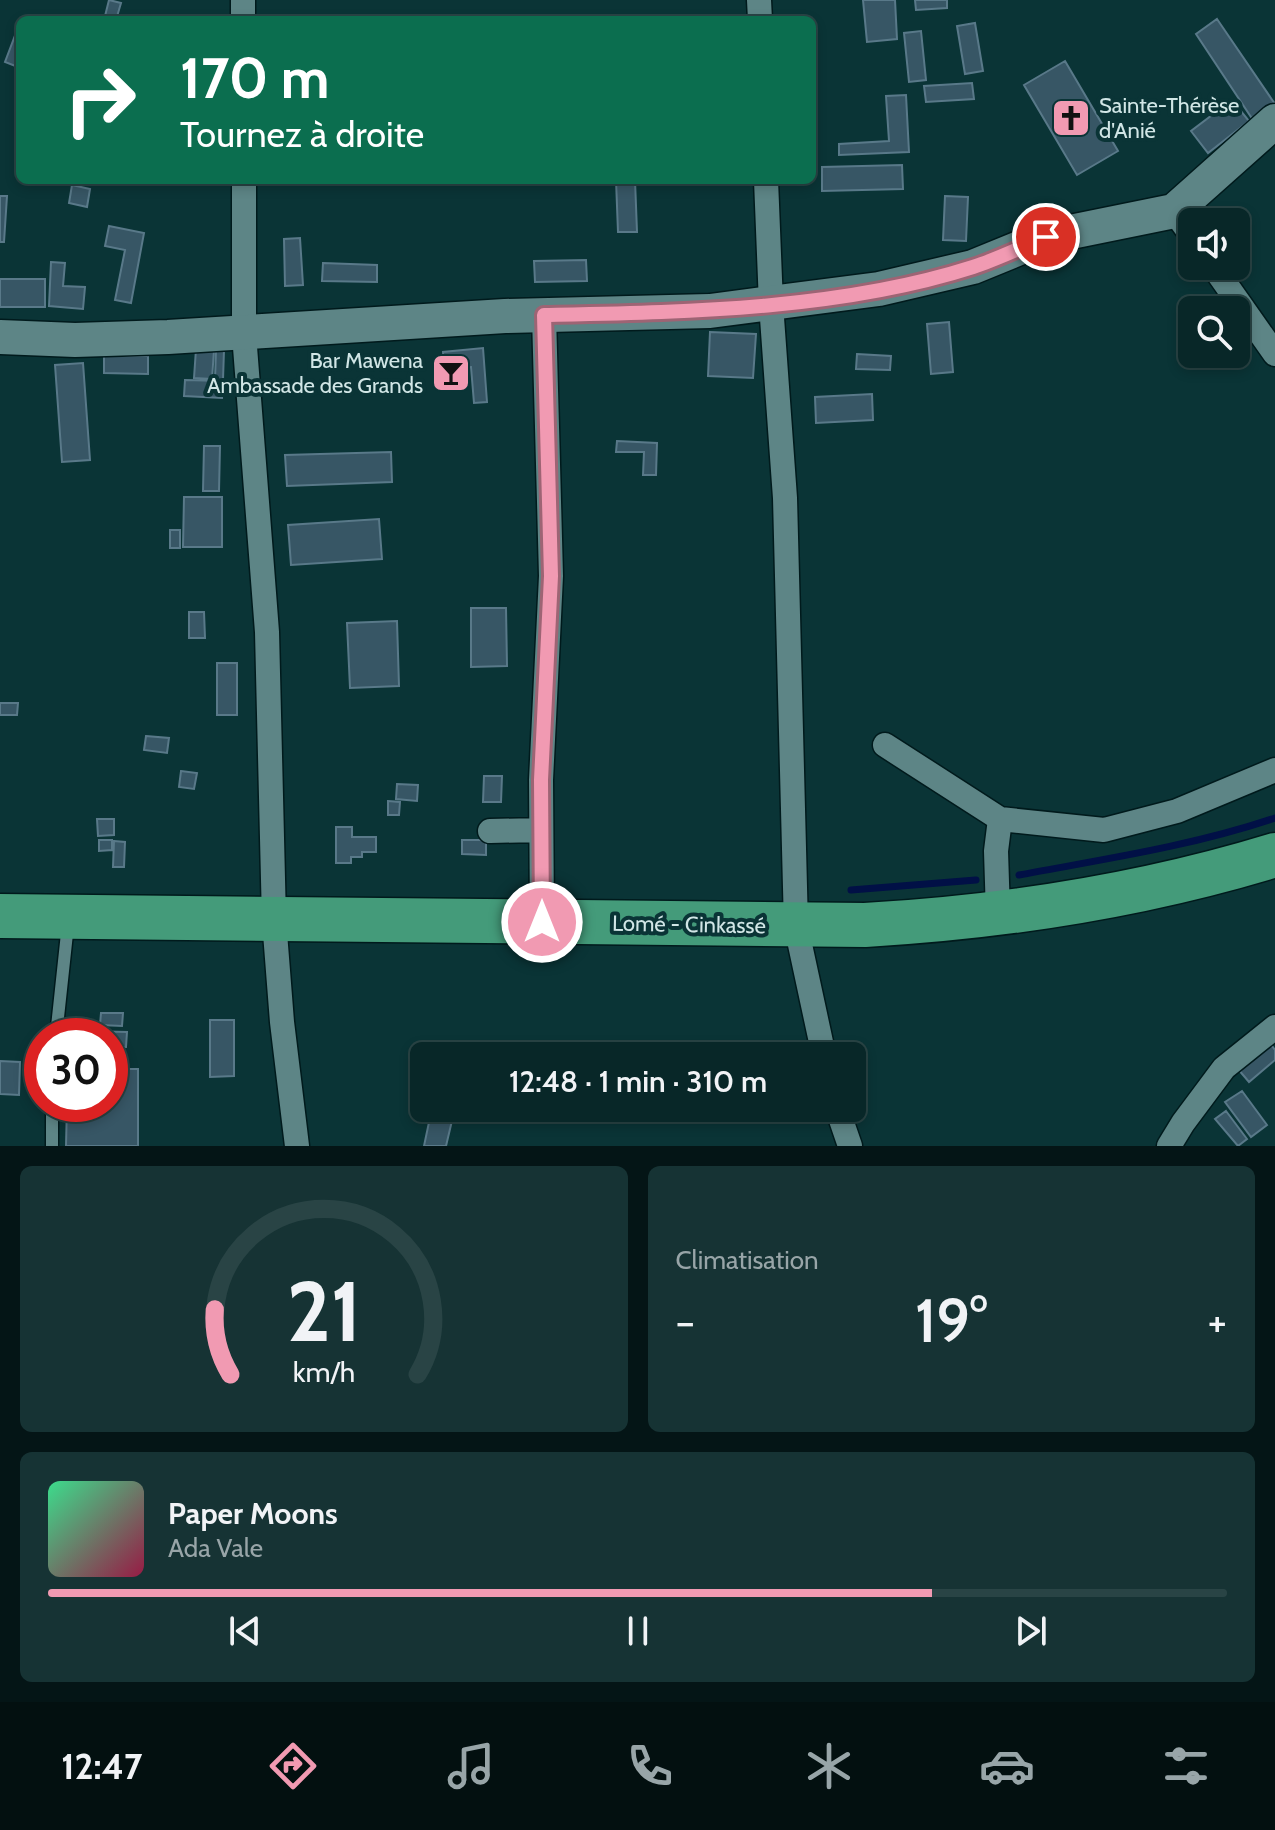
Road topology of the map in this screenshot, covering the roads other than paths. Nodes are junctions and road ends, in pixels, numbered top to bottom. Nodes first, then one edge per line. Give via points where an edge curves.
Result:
1 (1275, 121) edge
2 (244, 184) edge
3 (766, 184) edge
4 (1197, 208) edge
5 (1178, 224) edge
6 (1223, 280) edge
7 (771, 304) junction
8 (544, 315) junction
9 (244, 334) junction
10 (0, 337) edge
11 (1275, 354) edge
12 (885, 745) dead end
13 (1275, 770) edge
14 (1000, 819) junction
15 (541, 830) junction
16 (490, 831) dead end
17 (1275, 855) edge
18 (998, 914) junction
19 (0, 916) edge
20 (69, 917) junction
21 (274, 920) junction
22 (542, 922) junction
23 (796, 926) junction
24 (58, 1018) edge
25 (1275, 1027) edge
26 (821, 1042) edge
27 (52, 1122) edge
28 (842, 1122) edge
29 (52, 1146) edge
30 (297, 1146) edge
31 (850, 1146) edge
32 (1169, 1146) edge

1 - 4 street
2 - 9 street
3 - 7 street
5 - 7 street via 1046,237 973,267 929,278
6 - 11 street
7 - 8 street via 710,311
7 - 23 street via 785,498
8 - 9 street via 370,322
8 - 15 street via 551,576
9 - 10 street
9 - 21 street via 267,632
12 - 14 street
13 - 14 street via 1177,811 1104,830
14 - 18 street
15 - 16 street
15 - 22 street
17 - 18 highway, Lomé - Cinkassé via 1110,897
18 - 23 highway, Lomé - Cinkassé
19 - 20 highway, Lomé - Cinkassé
20 - 21 highway, Lomé - Cinkassé
20 - 24 lane
21 - 22 highway, Lomé - Cinkassé
21 - 30 street
22 - 23 highway, Lomé - Cinkassé
23 - 26 street
25 - 32 street via 1224,1068
27 - 29 lane
28 - 31 street

